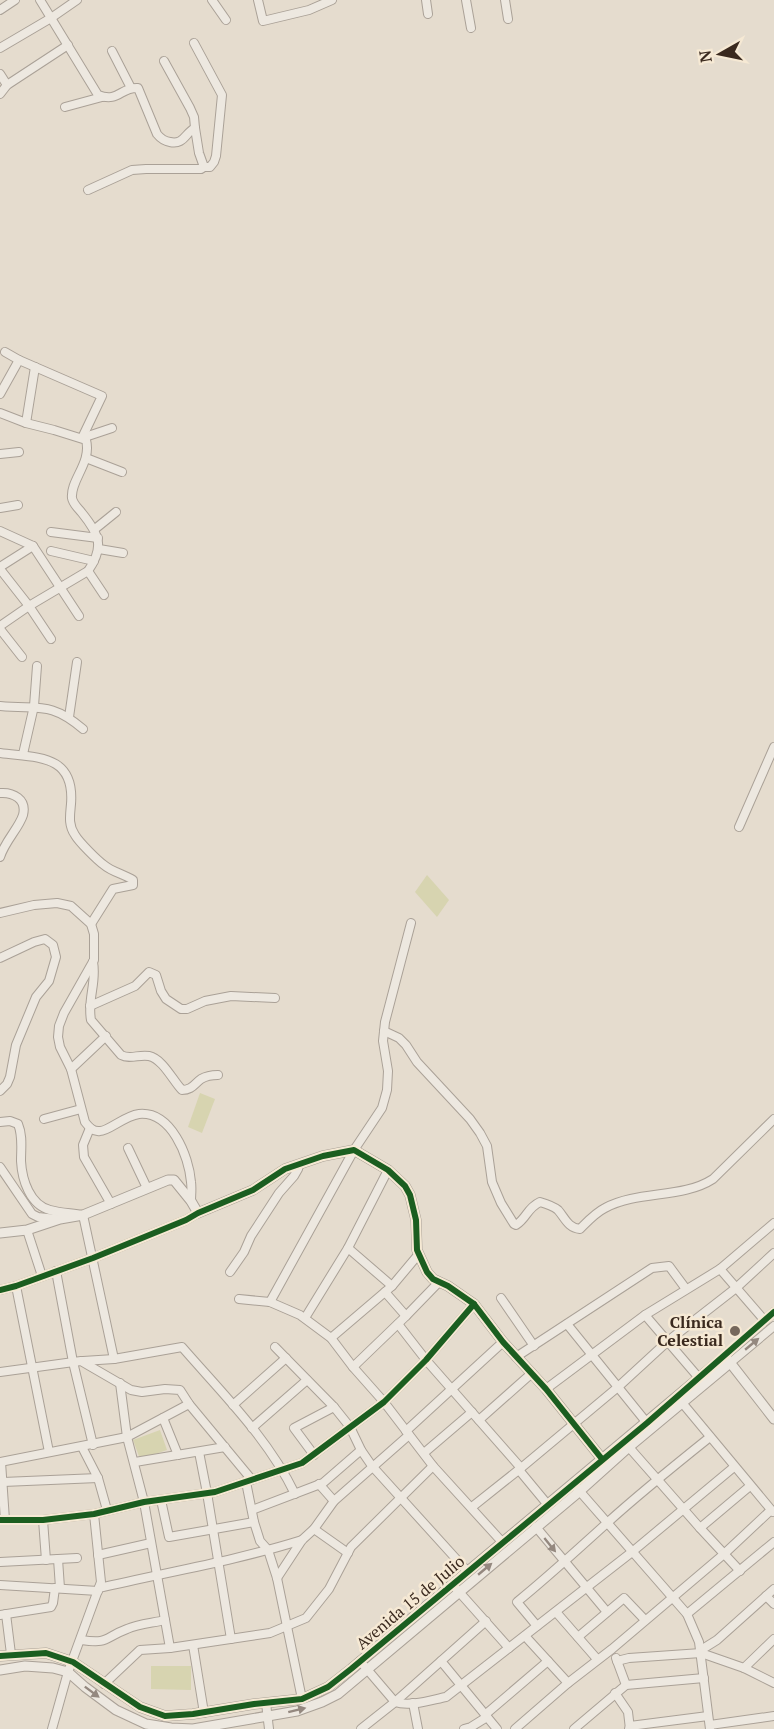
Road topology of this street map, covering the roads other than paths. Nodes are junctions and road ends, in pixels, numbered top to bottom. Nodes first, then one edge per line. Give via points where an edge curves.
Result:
1 (15, 0) edge
2 (40, 0) edge
3 (76, 0) edge
4 (212, 0) edge
5 (220, 0) edge
6 (258, 0) edge
7 (332, 0) edge
8 (426, 0) edge
9 (466, 0) edge
10 (505, 0) edge
11 (0, 10) edge
12 (428, 14) dead end
13 (51, 18) junction
14 (508, 19) dead end
15 (471, 28) dead end
16 (194, 43) dead end
17 (68, 45) junction
18 (0, 48) edge
19 (112, 51) dead end
20 (164, 61) dead end
21 (0, 74) edge
22 (7, 85) junction
23 (131, 88) junction
24 (0, 94) edge
25 (102, 97) junction
26 (64, 107) dead end
27 (195, 128) junction
28 (204, 166) junction
29 (88, 190) dead end
30 (5, 352) dead end
31 (19, 360) junction
32 (35, 367) junction
33 (0, 394) edge
34 (0, 413) edge
35 (26, 423) junction
36 (112, 428) dead end
37 (82, 438) junction
38 (19, 452) dead end
39 (0, 453) edge
40 (86, 458) junction
41 (122, 472) dead end
42 (18, 505) dead end
43 (0, 508) edge
44 (116, 512) dead end
45 (95, 529) junction
46 (0, 531) edge
47 (51, 532) dead end
48 (98, 538) junction
49 (33, 546) junction
50 (99, 549) junction
51 (51, 551) dead end
52 (123, 554) dead end
53 (94, 561) junction
54 (0, 568) edge
55 (88, 570) junction
56 (60, 586) junction
57 (104, 595) dead end
58 (29, 606) junction
59 (79, 616) dead end
60 (0, 627) edge
61 (51, 639) dead end
62 (22, 657) dead end
63 (77, 662) dead end
64 (37, 666) dead end
65 (0, 706) edge
66 (34, 706) junction
67 (69, 717) junction
68 (82, 729) dead end
69 (774, 747) edge
70 (0, 753) edge
71 (23, 754) junction
72 (0, 792) edge
73 (739, 827) dead end
74 (0, 857) edge
75 (0, 913) edge
76 (411, 923) dead end
77 (90, 924) junction
78 (0, 958) edge
79 (93, 962) junction
80 (275, 998) dead end
81 (90, 1006) junction
82 (384, 1031) junction
83 (106, 1036) junction
84 (71, 1069) junction
85 (218, 1075) dead end
86 (0, 1091) edge
87 (81, 1108) junction
88 (44, 1119) dead end
89 (774, 1119) edge
90 (0, 1122) edge
91 (90, 1128) junction
92 (128, 1148) dead end
93 (354, 1150) junction
94 (299, 1165) junction
95 (0, 1167) edge
96 (388, 1170) junction
97 (147, 1188) junction
98 (191, 1201) junction
99 (111, 1204) junction
100 (198, 1213) junction
101 (83, 1215) junction
102 (60, 1219) junction
103 (774, 1223) edge
104 (27, 1230) junction
105 (0, 1233) edge
106 (348, 1248) junction
107 (774, 1253) edge
108 (418, 1255) junction
109 (93, 1258) junction
110 (720, 1269) junction
111 (56, 1271) junction
112 (230, 1272) dead end
113 (42, 1276) junction
114 (439, 1282) junction
115 (16, 1286) junction
116 (392, 1286) junction
117 (736, 1288) junction
118 (686, 1289) junction
119 (0, 1290) edge
120 (385, 1292) junction
121 (501, 1298) dead end
122 (239, 1299) dead end
123 (270, 1302) junction
124 (474, 1304) junction
125 (774, 1312) edge
126 (645, 1314) junction
127 (406, 1316) junction
128 (305, 1318) junction
129 (765, 1321) junction
130 (398, 1324) junction
131 (567, 1324) junction
132 (774, 1326) edge
133 (331, 1338) junction
134 (668, 1341) junction
135 (503, 1342) junction
136 (534, 1346) junction
137 (275, 1347) dead end
138 (592, 1355) junction
139 (516, 1357) junction
140 (286, 1358) junction
141 (114, 1359) junction
142 (426, 1360) junction
143 (727, 1360) junction
144 (77, 1362) junction
145 (33, 1367) junction
146 (352, 1367) junction
147 (0, 1372) edge
148 (532, 1373) junction
149 (699, 1378) junction
150 (307, 1380) junction
151 (120, 1383) junction
152 (618, 1387) junction
153 (546, 1389) junction
154 (452, 1390) junction
155 (679, 1400) junction
156 (384, 1402) junction
157 (189, 1404) junction
158 (233, 1405) junction
159 (334, 1407) junction
160 (472, 1413) junction
161 (163, 1418) junction
162 (774, 1419) edge
163 (479, 1420) junction
164 (647, 1423) junction
165 (574, 1424) junction
166 (350, 1426) junction
167 (252, 1428) junction
168 (408, 1433) junction
169 (127, 1437) junction
170 (710, 1437) junction
171 (626, 1444) junction
172 (93, 1445) junction
173 (82, 1447) junction
174 (225, 1447) junction
175 (361, 1450) junction
176 (50, 1452) junction
177 (199, 1452) junction
178 (424, 1453) junction
179 (178, 1455) junction
180 (314, 1455) junction
181 (602, 1459) junction
182 (1, 1462) edge
183 (135, 1462) junction
184 (372, 1466) junction
185 (433, 1466) junction
186 (734, 1467) junction
187 (520, 1469) junction
188 (284, 1470) junction
189 (98, 1478) junction
190 (657, 1479) junction
191 (249, 1481) junction
192 (3, 1482) junction
193 (320, 1484) junction
194 (750, 1486) junction
195 (577, 1487) junction
196 (207, 1493) junction
197 (295, 1494) junction
198 (400, 1498) junction
199 (161, 1500) junction
200 (334, 1501) junction
201 (144, 1502) junction
202 (548, 1505) junction
203 (472, 1508) junction
204 (683, 1509) junction
205 (107, 1510) junction
206 (252, 1510) junction
207 (773, 1512) edge
208 (94, 1514) junction
209 (3, 1520) edge
210 (43, 1520) junction
211 (254, 1522) junction
212 (607, 1522) junction
213 (536, 1527) junction
214 (700, 1528) junction
215 (314, 1529) junction
216 (213, 1530) junction
217 (302, 1540) junction
218 (774, 1542) edge
219 (151, 1543) junction
220 (503, 1543) junction
221 (268, 1550) junction
222 (632, 1552) junction
223 (348, 1553) junction
224 (724, 1554) junction
225 (98, 1555) junction
226 (77, 1558) dead end
227 (58, 1559) junction
228 (46, 1560) junction
229 (0, 1562) edge
230 (219, 1562) junction
231 (565, 1563) junction
232 (740, 1571) junction
233 (468, 1572) junction
234 (157, 1574) junction
235 (277, 1578) junction
236 (0, 1585) edge
237 (58, 1588) junction
238 (456, 1588) junction
239 (587, 1588) junction
240 (99, 1589) junction
241 (774, 1589) edge
242 (766, 1596) junction
243 (672, 1598) junction
244 (774, 1604) edge
245 (556, 1612) junction
246 (607, 1612) junction
247 (3, 1614) edge
248 (687, 1614) junction
249 (165, 1620) junction
250 (645, 1620) junction
251 (486, 1622) junction
252 (288, 1626) junction
253 (537, 1626) junction
254 (525, 1636) junction
255 (578, 1637) junction
256 (231, 1639) junction
257 (774, 1639) edge
258 (81, 1640) junction
259 (193, 1645) junction
260 (170, 1648) junction
261 (509, 1648) junction
262 (612, 1649) junction
263 (701, 1651) junction
264 (11, 1654) junction
265 (0, 1656) edge
266 (597, 1659) junction
267 (360, 1661) junction
268 (441, 1661) junction
269 (548, 1661) junction
270 (617, 1661) junction
271 (73, 1662) junction
272 (744, 1668) junction
273 (367, 1669) junction
274 (0, 1670) edge
275 (69, 1672) junction
276 (704, 1678) junction
277 (568, 1683) junction
278 (774, 1683) edge
279 (104, 1684) junction
280 (462, 1685) junction
281 (626, 1685) junction
282 (615, 1693) junction
283 (302, 1699) junction
284 (395, 1702) junction
285 (266, 1703) junction
286 (414, 1703) junction
287 (204, 1713) junction
288 (193, 1714) junction
289 (267, 1715) junction
290 (487, 1715) junction
291 (708, 1716) junction
292 (774, 1716) edge
293 (710, 1727) edge
294 (629, 1728) edge
295 (52, 1729) edge
296 (193, 1729) edge
297 (269, 1729) edge
298 (361, 1729) edge
299 (418, 1729) edge
300 (464, 1729) edge
301 (497, 1729) edge
302 (515, 1729) edge
303 (574, 1729) edge

1 - 11 street
2 - 13 street
3 - 13 street
4 - 5 street via 226,20
6 - 7 street via 263,21
8 - 12 street
9 - 15 street
10 - 14 street
13 - 17 street
13 - 18 street
16 - 28 street via 222,95 216,156 210,167
17 - 22 street
17 - 25 street
19 - 23 street
20 - 27 street via 190,108
21 - 22 street
22 - 24 street
23 - 25 street via 113,98
23 - 27 street via 138,88 162,140 181,142
25 - 26 street
27 - 28 street
28 - 29 street via 132,170
30 - 31 street
31 - 32 street
31 - 33 street
32 - 35 street
32 - 37 street via 102,396
34 - 35 street
35 - 37 street
36 - 37 street
37 - 40 street via 88,447
38 - 39 street
40 - 41 street
40 - 45 street via 72,495 73,502
42 - 43 street
44 - 45 street
45 - 48 street
46 - 49 street
47 - 48 street
48 - 50 street
49 - 54 street
49 - 56 street
50 - 52 street
50 - 53 street
51 - 53 street
53 - 55 street
54 - 58 street
55 - 56 street
55 - 57 street
56 - 58 street
56 - 59 street
58 - 60 street
58 - 61 street
60 - 62 street
63 - 67 street
64 - 66 street
65 - 66 street
66 - 67 street
66 - 71 street
67 - 68 street
69 - 73 street
70 - 71 street
71 - 77 street via 58,765 70,783 69,820 75,835 105,867 133,880 127,888 113,889
72 - 74 street via 18,797 23,814
75 - 77 street via 57,903 71,906
76 - 82 street
77 - 79 street via 94,934
78 - 86 street via 45,939 53,945 56,957 49,981 36,997 16,1045 10,1077
79 - 81 street
79 - 84 street via 58,1026 60,1047
80 - 81 street via 231,996 181,1009 166,999 156,975 149,972 135,986
81 - 83 street via 91,1020
82 - 89 street via 406,1045 480,1133 487,1146 492,1182 516,1225 540,1202 557,1209 570,1225 580,1229 605,1208 622,1201 704,1185
82 - 93 street via 387,1090 382,1108
83 - 84 street
83 - 85 street via 125,1057 150,1056 157,1060 182,1090 192,1088 200,1079
84 - 87 street
87 - 88 street
87 - 91 street
90 - 101 street via 18,1124 22,1133 21,1163 25,1185 33,1199 48,1210
91 - 98 street via 105,1130 136,1114 160,1119 183,1147
91 - 99 street via 83,1145 84,1157
92 - 97 street
93 - 94 street
93 - 96 street
93 - 123 street
94 - 100 street
94 - 112 street
95 - 102 street via 32,1214
96 - 106 street
96 - 108 street via 410,1195
97 - 98 street via 174,1180
97 - 99 street
98 - 100 street
99 - 101 street
100 - 109 street
101 - 102 street
101 - 109 street
102 - 104 street
103 - 110 street
104 - 105 street
104 - 113 street
106 - 116 street
106 - 128 street
107 - 117 street
108 - 114 street via 427,1272
108 - 116 street
109 - 111 street
109 - 141 street
110 - 117 street
110 - 118 street
111 - 113 street
111 - 144 street
113 - 115 street
114 - 124 street
114 - 127 street
115 - 119 street
115 - 145 street
116 - 120 street
117 - 129 street
117 - 134 street
118 - 126 street
118 - 131 street via 669,1266 652,1268
120 - 127 street
120 - 133 street
121 - 136 street
122 - 123 street
123 - 128 street
124 - 135 street
124 - 142 street
125 - 129 street, Avenida 15 de Julio
126 - 134 street
126 - 138 street
127 - 130 street
128 - 133 street
129 - 143 street, Avenida 15 de Julio
130 - 142 street
130 - 146 street
131 - 136 street
131 - 138 street
143 -> 132 street, Avenida 15 de Julio
133 - 146 street
134 - 149 street
134 - 152 street
135 - 139 street
135 - 154 street
136 - 139 street
137 - 140 street
138 - 152 street
138 - 153 street
139 - 148 street
140 - 150 street
140 - 158 street
141 - 144 street
141 - 158 street via 182,1347
142 - 154 street
142 - 156 street
143 - 149 street, Avenida 15 de Julio
143 - 155 street, Avenida 15 de Julio
143 - 162 street
144 - 145 street
144 - 151 street
144 - 172 street
145 - 147 street
145 - 176 street
146 - 156 street
148 - 153 street
148 - 163 street
149 - 155 street, Avenida 15 de Julio
150 - 159 street
150 - 167 street
151 - 157 street via 142,1392 180,1390
151 - 169 street
152 - 164 street
152 - 165 street
153 - 165 street
154 - 160 street
154 - 168 street
155 - 164 street, Avenida 15 de Julio
155 - 170 street
155 - 171 street, Avenida 15 de Julio
156 - 166 street
156 - 168 street
157 - 161 street
157 - 174 street
158 - 167 street
159 - 166 street
159 - 180 street via 294,1428
160 - 163 street
160 - 178 street
161 - 169 street
161 - 179 street
163 - 187 street
164 - 171 street, Avenida 15 de Julio
165 - 181 street
165 - 187 street
166 - 175 street
166 - 180 street
167 - 188 street
168 - 178 street
168 - 184 street
169 - 172 street
169 - 183 street
170 - 186 street
170 - 190 street
171 - 181 street, Avenida 15 de Julio
171 - 190 street
171 - 195 street, Avenida 15 de Julio
172 - 173 street
173 - 176 street
173 - 189 street
174 - 177 street
174 - 191 street
175 - 184 street
175 - 193 street
176 - 182 street
177 - 179 street
177 - 196 street
178 - 185 street
179 - 183 street
180 - 188 street
181 - 195 street, Avenida 15 de Julio
182 - 192 street
183 - 201 street
184 - 198 street
184 - 200 street
185 - 198 street
185 - 203 street
186 - 194 street
186 - 204 street
187 - 202 street
187 - 203 street
188 - 191 street
188 - 197 street
189 - 192 street
189 - 205 street
190 - 204 street
190 - 212 street
191 - 196 street
191 - 206 street
192 - 209 street
193 - 197 street
193 - 200 street
194 - 207 street
194 - 214 street
195 - 202 street, Avenida 15 de Julio
195 - 212 street
195 - 213 street, Avenida 15 de Julio
196 - 199 street
196 - 216 street
197 - 206 street
198 - 223 street
198 - 233 street
199 - 201 street
199 - 216 street via 169,1537
200 - 215 street
201 - 205 street
201 - 219 street
202 - 220 street, Avenida 15 de Julio
203 - 220 street
204 - 214 street
204 - 222 street
205 - 208 street
206 - 211 street
207 - 224 street
208 - 210 street
208 - 225 street
209 - 210 street
210 - 228 street
211 - 216 street
211 - 221 street via 260,1541
212 - 222 street
212 - 231 street
213 -> 231 street
238 -> 213 street, Avenida 15 de Julio
214 - 224 street
215 - 217 street
215 - 223 street
216 - 230 street
217 - 221 street
217 - 235 street
218 - 232 street
219 - 225 street
219 - 234 street
220 - 233 street, Avenida 15 de Julio
221 - 230 street
221 - 235 street
222 - 239 street
222 - 243 street
223 - 252 street via 329,1589 306,1618
224 - 232 street
224 - 243 street
225 - 240 street
226 - 227 street
227 - 228 street
227 - 237 street
228 - 229 street
230 - 234 street
230 - 256 street
231 - 239 street
231 - 253 street via 517,1602
232 - 248 street
233 - 238 street, Avenida 15 de Julio
234 - 240 street
234 - 249 street
235 - 252 street
236 - 237 street
237 - 240 street
237 - 247 street via 51,1607
238 - 251 street
238 - 267 street, Avenida 15 de Julio
238 - 273 street, Avenida 15 de Julio
239 - 245 street
239 - 246 street
240 - 258 street
241 - 242 street
242 - 244 street
242 - 263 street
243 - 248 street
243 - 250 street
245 - 253 street
245 - 255 street
246 - 250 street via 624,1598
246 - 255 street
247 - 264 street
248 - 263 street
249 - 258 street via 127,1629 107,1641
249 - 260 street
250 - 262 street
251 - 261 street
251 - 268 street
252 - 256 street
252 - 283 street
253 - 254 street
254 - 261 street
254 - 269 street
255 - 266 street
256 - 259 street
257 - 272 street
258 - 271 street
259 - 260 street
259 - 287 street
260 - 279 street via 140,1650
261 - 280 street
262 - 266 street
262 - 270 street
263 - 270 street
263 - 272 street
263 - 276 street
264 - 265 street, Avenida 15 de Julio
264 - 271 street, Avenida 15 de Julio via 46,1653
266 - 277 street
267 - 273 street
267 - 283 street, Avenida 15 de Julio via 328,1687
268 - 280 street
268 - 284 street
269 - 277 street
269 - 290 street
270 - 281 street
271 - 275 street
271 - 279 street, Avenida 15 de Julio
272 - 278 street
273 - 284 street
289 -> 273 street, Avenida 15 de Julio via 297,1711 322,1702 338,1694
274 - 275 street via 25,1666
275 - 295 street
275 -> 296 street, Avenida 15 de Julio via 116,1710 146,1724
276 - 281 street
276 - 291 street
277 - 302 street
279 - 288 street, Avenida 15 de Julio via 140,1707 165,1716
280 - 286 street via 446,1697
280 - 290 street
281 - 282 street
282 - 294 street via 628,1712
282 - 303 street
283 - 285 street, Avenida 15 de Julio
284 - 286 street
284 - 298 street
285 - 287 street, Avenida 15 de Julio
285 - 289 street
286 - 299 street
287 - 288 street, Avenida 15 de Julio
288 - 296 street
289 - 296 street, Avenida 15 de Julio
289 - 297 street
290 - 300 street
290 - 301 street
291 - 293 street
291 - 294 street
292 - 293 street

